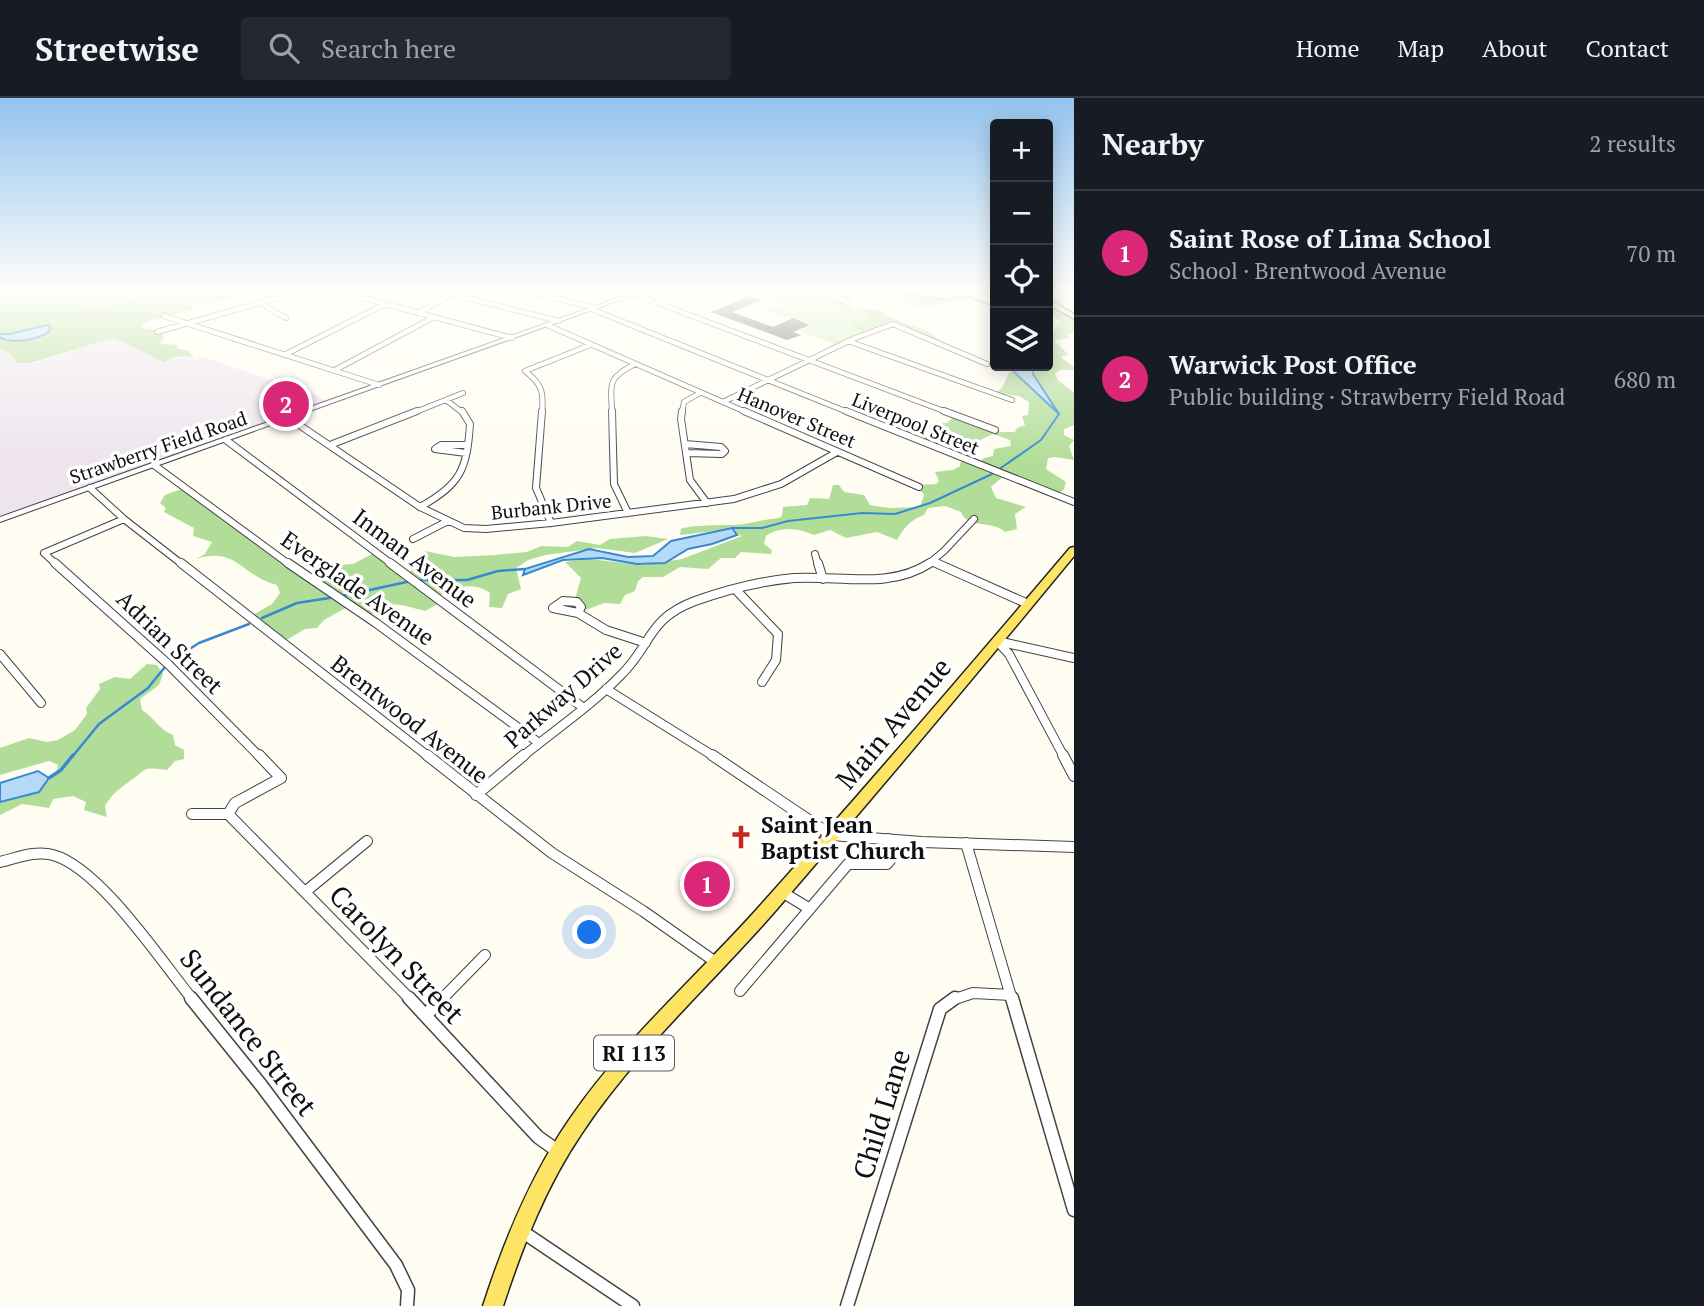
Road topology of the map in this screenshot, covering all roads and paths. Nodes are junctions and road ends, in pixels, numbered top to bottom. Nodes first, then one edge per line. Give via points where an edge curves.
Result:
1 (264, 347) edge
2 (299, 347) edge
3 (377, 347) edge
4 (485, 347) edge
5 (584, 347) edge
6 (596, 347) edge
7 (687, 347) edge
8 (773, 347) edge
9 (836, 347) edge
10 (866, 347) edge
11 (948, 347) edge
12 (286, 354) junction
13 (809, 361) junction
14 (635, 364) junction
15 (987, 364) dead end
16 (335, 370) junction
17 (769, 381) junction
18 (379, 385) junction
19 (463, 393) dead end
20 (700, 393) junction
21 (446, 400) junction
22 (1012, 400) dead end
23 (723, 402) junction
24 (289, 418) junction
25 (995, 430) dead end
26 (226, 440) junction
27 (685, 444) junction
28 (330, 445) junction
29 (467, 445) junction
30 (837, 452) junction
31 (466, 453) junction
32 (686, 453) junction
33 (154, 465) junction
34 (919, 487) dead end
35 (90, 488) junction
36 (1074, 502) edge
37 (706, 503) junction
38 (420, 507) junction
39 (628, 513) junction
40 (124, 519) junction
41 (974, 519) dead end
42 (0, 520) edge
43 (448, 520) junction
44 (551, 523) junction
45 (412, 539) dead end
46 (1074, 550) edge
47 (815, 554) dead end
48 (933, 562) junction
49 (823, 579) junction
50 (736, 590) junction
51 (1028, 604) junction
52 (578, 613) dead end
53 (997, 641) junction
54 (646, 643) junction
55 (1074, 658) edge
56 (2, 659) edge
57 (762, 682) dead end
58 (606, 690) junction
59 (41, 703) dead end
60 (581, 706) junction
61 (539, 743) junction
62 (1074, 776) edge
63 (476, 795) junction
64 (192, 814) dead end
65 (228, 814) junction
66 (831, 835) junction
67 (887, 839) junction
68 (367, 841) dead end
69 (966, 843) junction
70 (1074, 847) edge
71 (0, 862) edge
72 (782, 891) junction
73 (305, 892) junction
74 (810, 909) junction
75 (485, 955) dead end
76 (719, 964) junction
77 (740, 992) dead end
78 (1011, 995) junction
79 (426, 1014) junction
80 (559, 1152) junction
81 (1074, 1210) edge
82 (520, 1230) junction
83 (407, 1306) edge
84 (493, 1306) edge
85 (633, 1306) edge
86 (847, 1306) edge

1 - 12 street
2 - 12 street
3 - 16 street
4 - 18 street, Strawberry Field Road
5 - 44 street via 527,369 544,392 536,488
6 - 14 street, Hanover Street
7 - 17 street, Liverpool Street
8 - 13 street
9 - 13 street
10 - 22 street
11 - 15 street
12 - 16 street
13 - 17 street
13 - 25 street
14 - 20 street, Hanover Street
14 - 39 street via 615,374 611,383 614,479
16 - 18 street
17 - 23 street
17 - 36 street, Liverpool Street
18 - 24 street, Strawberry Field Road
19 - 21 street
20 - 23 street, Hanover Street
20 - 27 street via 682,406
21 - 28 street
21 - 29 street via 467,417
23 - 30 street, Hanover Street
24 - 26 street, Strawberry Field Road
24 - 28 street, Burbank Drive
26 - 33 street, Strawberry Field Road
26 - 60 street, Inman Avenue
27 - 32 street
27 - 32 street via 725,451
28 - 38 street, Burbank Drive
29 - 31 street
29 - 31 street via 436,448
30 - 34 street, Hanover Street
30 - 37 street, Burbank Drive via 771,488
31 - 38 street via 455,484
32 - 37 street via 691,485
33 - 35 street, Strawberry Field Road
33 - 61 street, Everglade Avenue
35 - 40 street, Brentwood Avenue
35 - 42 street, Strawberry Field Road
37 - 39 street, Burbank Drive
38 - 43 street, Burbank Drive
39 - 44 street, Burbank Drive
40 - 63 street, Brentwood Avenue
40 - 65 street, Adrian Street via 44,553 168,664 281,778 235,803
41 - 48 street, Parkway Drive
43 - 44 street, Burbank Drive via 486,529
43 - 45 street
46 - 51 main road, Main Avenue / RI 113
47 - 49 street
48 - 49 street, Parkway Drive via 898,575
48 - 51 street
49 - 50 street, Parkway Drive via 766,581
50 - 54 street, Parkway Drive via 668,614
50 - 57 street via 778,634 775,663
51 - 53 main road, Main Avenue / RI 113
52 - 54 street via 606,630
53 - 55 street
53 - 62 street via 1009,654
53 - 66 main road, Main Avenue / RI 113
54 - 58 street, Parkway Drive
56 - 59 street
58 - 60 street, Parkway Drive
58 - 66 street
60 - 61 street, Parkway Drive
61 - 63 street, Parkway Drive
63 - 76 street, Brentwood Avenue via 574,869
64 - 65 street
65 - 73 street, Carolyn Street
66 - 67 street
66 - 72 main road, Main Avenue / RI 113
67 - 69 street
67 - 74 street via 894,855 887,864 848,864
68 - 73 street
69 - 70 street
69 - 78 street
71 - 83 street, Sundance Street via 36,853 54,855 86,874 124,911 397,1265 410,1298
72 - 74 street
72 - 76 main road, Main Avenue / RI 113
73 - 79 street, Carolyn Street
74 - 77 street
75 - 79 street
76 - 80 main road, Main Avenue / RI 113 via 612,1077
78 - 81 street
78 - 86 street, Child Lane via 968,992 948,1000 940,1009
79 - 80 street, Carolyn Street via 538,1137
80 - 82 main road, Main Avenue / RI 113
82 - 84 main road, Main Avenue / RI 113
82 - 85 street

